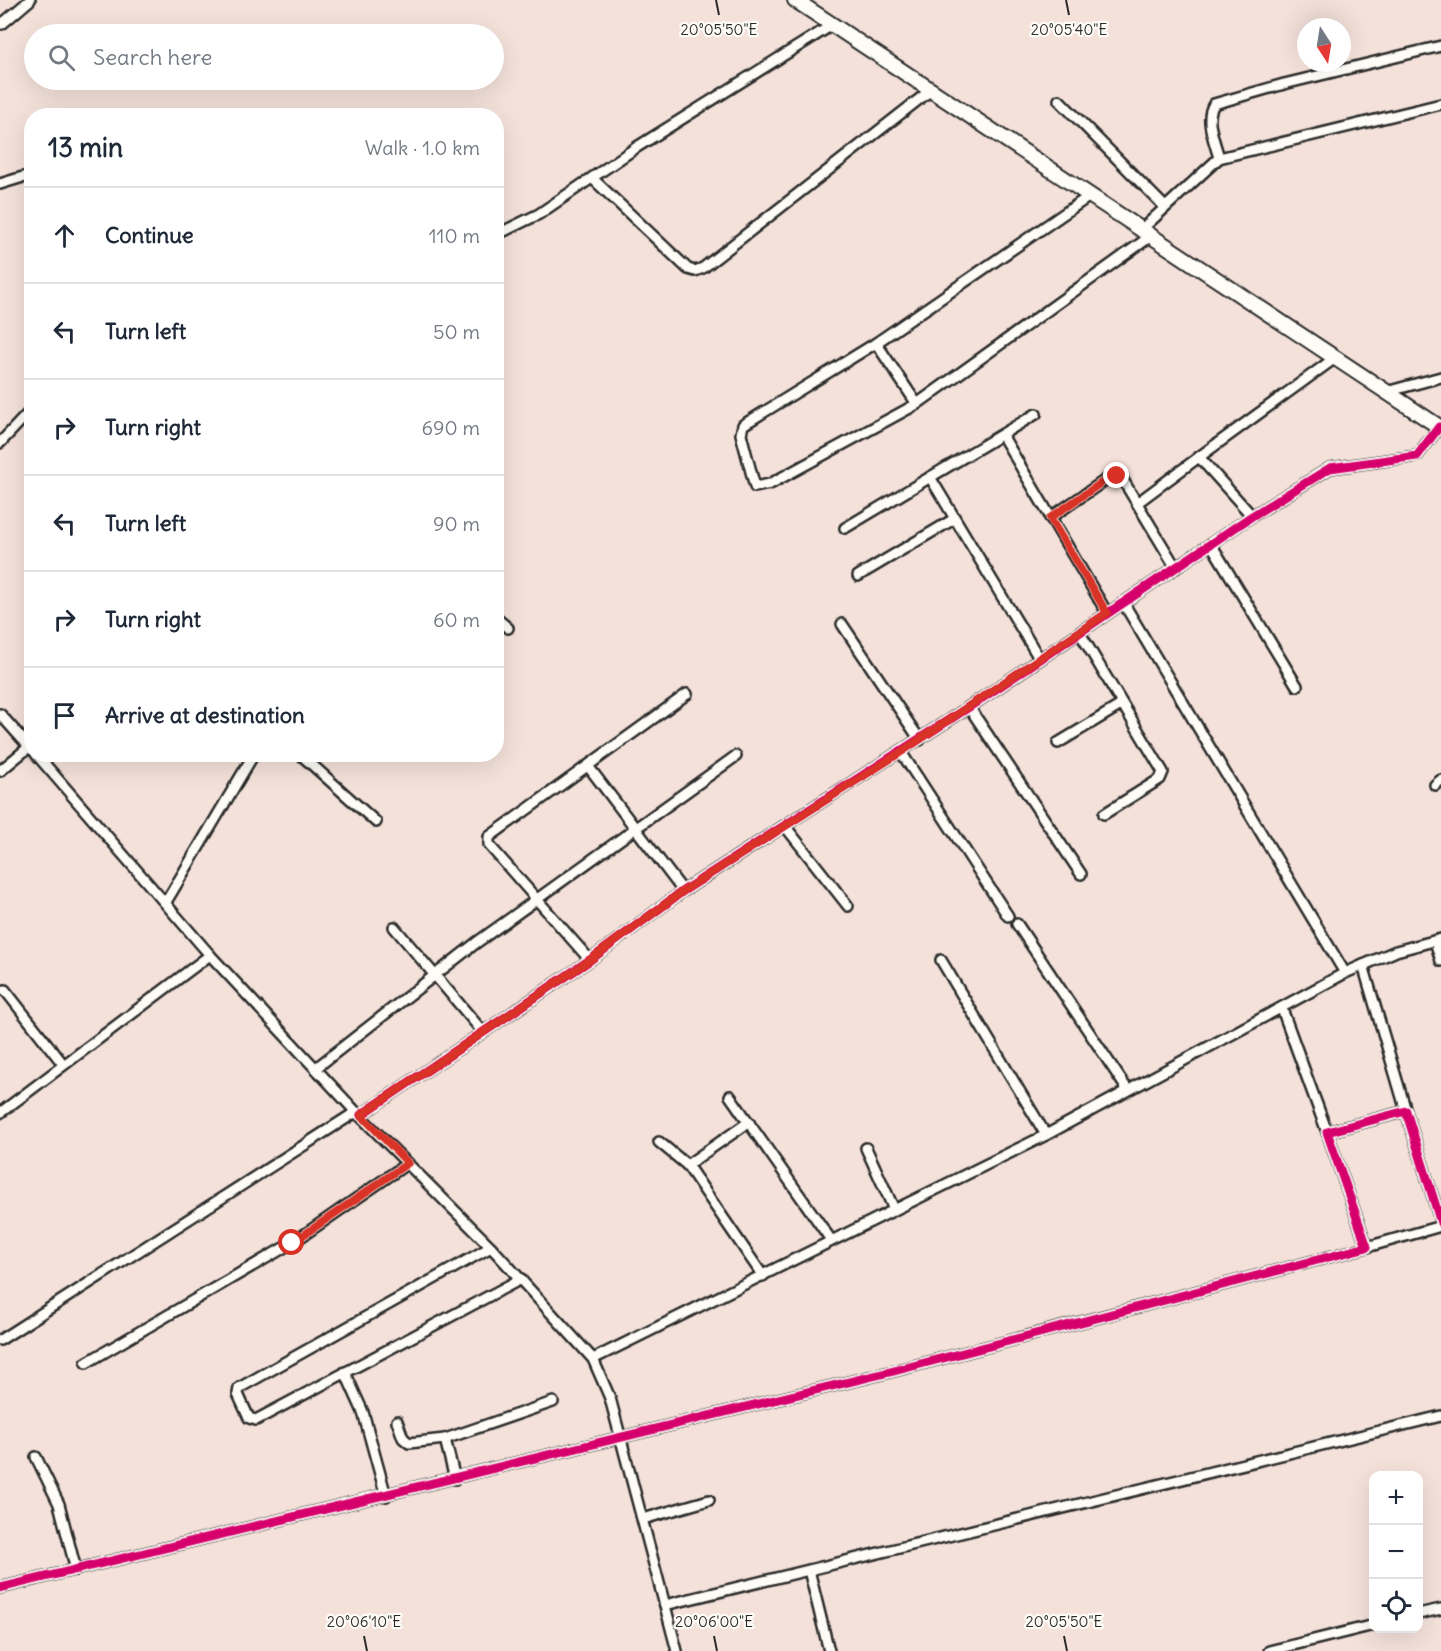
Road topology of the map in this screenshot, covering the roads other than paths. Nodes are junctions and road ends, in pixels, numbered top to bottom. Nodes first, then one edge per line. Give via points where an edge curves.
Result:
1 (30, 0) edge
2 (797, 1) edge
3 (0, 22) edge
4 (832, 25) junction
5 (1441, 46) edge
6 (931, 90) junction
7 (1059, 100) dead end
8 (1441, 104) edge
9 (1219, 158) junction
10 (24, 177) edge
11 (592, 178) junction
12 (0, 184) edge
13 (1091, 195) junction
14 (1164, 206) junction
15 (504, 231) edge
16 (1146, 232) junction
17 (876, 343) junction
18 (1335, 358) junction
19 (1441, 377) edge
20 (1386, 392) junction
21 (917, 404) junction
22 (1036, 414) dead end
23 (24, 418) edge
24 (1440, 428) edge
25 (1002, 435) junction
26 (0, 443) edge
27 (1199, 457) junction
28 (930, 477) junction
29 (1137, 503) junction
30 (1252, 516) junction
31 (1050, 518) junction
32 (954, 519) junction
33 (845, 528) dead end
34 (1211, 544) junction
35 (1176, 568) junction
36 (858, 576) dead end
37 (1124, 604) junction
38 (1107, 613) junction
39 (842, 624) dead end
40 (504, 625) edge
41 (508, 628) dead end
42 (1080, 633) junction
43 (1039, 658) junction
44 (1296, 686) dead end
45 (687, 694) dead end
46 (1121, 705) junction
47 (969, 707) junction
48 (0, 714) edge
49 (920, 740) junction
50 (24, 741) edge
51 (1058, 743) dead end
52 (901, 752) junction
53 (24, 755) edge
54 (736, 756) dead end
55 (43, 762) edge
56 (249, 762) edge
57 (309, 762) edge
58 (588, 766) junction
59 (0, 771) edge
60 (1104, 814) dead end
61 (376, 822) dead end
62 (785, 826) junction
63 (635, 828) junction
64 (1081, 874) dead end
65 (683, 891) junction
66 (536, 900) junction
67 (166, 902) junction
68 (848, 906) dead end
69 (1008, 916) dead end
70 (1017, 924) dead end
71 (394, 927) dead end
72 (1438, 940) edge
73 (210, 954) junction
74 (590, 960) junction
75 (941, 960) dead end
76 (1441, 961) edge
77 (1363, 965) junction
78 (1345, 973) junction
79 (435, 975) junction
80 (5, 990) dead end
81 (1282, 1009) junction
82 (483, 1032) junction
83 (63, 1064) junction
84 (316, 1068) junction
85 (1127, 1089) junction
86 (730, 1096) dead end
87 (1406, 1111) junction
88 (0, 1113) edge
89 (358, 1114) junction
90 (749, 1122) junction
91 (1327, 1132) junction
92 (1046, 1135) junction
93 (659, 1142) dead end
94 (866, 1148) dead end
95 (408, 1163) junction
96 (687, 1166) junction
97 (894, 1209) junction
98 (1441, 1225) edge
99 (831, 1240) junction
100 (491, 1247) junction
101 (1366, 1247) junction
102 (763, 1276) junction
103 (520, 1279) junction
104 (0, 1340) edge
105 (593, 1359) junction
106 (86, 1363) dead end
107 (345, 1372) junction
108 (553, 1402) dead end
109 (1441, 1416) edge
110 (397, 1421) dead end
111 (445, 1439) junction
112 (620, 1439) junction
113 (36, 1457) dead end
114 (455, 1479) junction
115 (386, 1496) junction
116 (709, 1500) dead end
117 (643, 1519) junction
118 (76, 1570) junction
119 (809, 1570) junction
120 (0, 1588) edge
121 (665, 1605) junction
122 (1441, 1609) edge
123 (1423, 1613) edge
124 (1369, 1626) edge
125 (677, 1651) edge
126 (829, 1651) edge
127 (1269, 1651) edge

1 - 3 street
2 - 4 main road
4 - 6 main road
4 - 11 street
5 - 9 street via 1214,104 1210,111 1211,127
6 - 11 street via 695,271 688,269
6 - 13 main road
7 - 14 street
8 - 9 street
9 - 14 street
10 - 12 street
11 - 15 street via 539,214
13 - 16 main road
13 - 17 street
14 - 16 street
16 - 18 main road
16 - 21 street
17 - 21 street
17 - 21 street via 743,425 741,434 755,487 770,484
18 - 20 main road
18 - 27 street
19 - 20 street
20 - 24 main road
22 - 25 street
23 - 26 street
24 - 30 street via 1417,456 1330,468
25 - 28 street
25 - 31 street
27 - 29 street
27 - 30 street
28 - 32 street
28 - 33 street
29 - 31 street via 1124,480 1117,476
29 - 35 street
30 - 34 street
31 - 38 street
32 - 36 street
32 - 43 street
34 - 35 street
34 - 44 street
35 - 37 street
37 - 38 street
37 - 78 street
38 - 42 street
39 - 49 street
40 - 41 street
42 - 43 street
42 - 46 street
43 - 47 street
45 - 58 street
46 - 51 street
46 - 60 street via 1163,776
47 - 49 street
47 - 64 street
48 - 50 street
49 - 52 street
52 - 62 street
52 - 69 street
53 - 59 street
54 - 63 street
55 - 67 street
56 - 67 street
57 - 61 street
58 - 63 street
58 - 66 street via 489,837 489,845
62 - 65 street
62 - 68 street
63 - 65 street
63 - 66 street
65 - 74 street
66 - 74 street
66 - 79 street
67 - 73 street
70 - 85 street
71 - 79 street
72 - 76 street
72 - 77 street
73 - 83 street
73 - 84 street
74 - 82 street
75 - 92 street
77 - 78 street
77 - 87 street
78 - 81 street
79 - 82 street
79 - 84 street
80 - 83 street
81 - 85 street
81 - 91 street
82 - 89 street
83 - 88 street
84 - 89 street
85 - 92 street
86 - 90 street
87 - 91 street
87 - 98 street
89 - 95 street
89 - 104 street
90 - 96 street
90 - 99 street
91 - 101 street
92 - 97 street
93 - 96 street
94 - 97 street
95 - 100 street
95 - 106 street via 292,1243
96 - 102 street
97 - 99 street
98 - 101 street
99 - 102 street
100 - 103 street
100 - 107 street via 239,1388 238,1394 249,1418 256,1420
101 - 112 street
102 - 105 street
103 - 105 street
103 - 107 street
105 - 112 street via 610,1398
107 - 115 street via 363,1412
108 - 111 street
109 - 119 street
110 - 111 street via 409,1443
111 - 114 street
112 - 114 street
112 - 117 street
113 - 118 street via 59,1504
114 - 115 street
115 - 118 street
116 - 117 street
117 - 121 street
118 - 120 street
119 - 121 street
119 - 126 street
121 - 125 street
122 - 123 street
124 - 127 street

